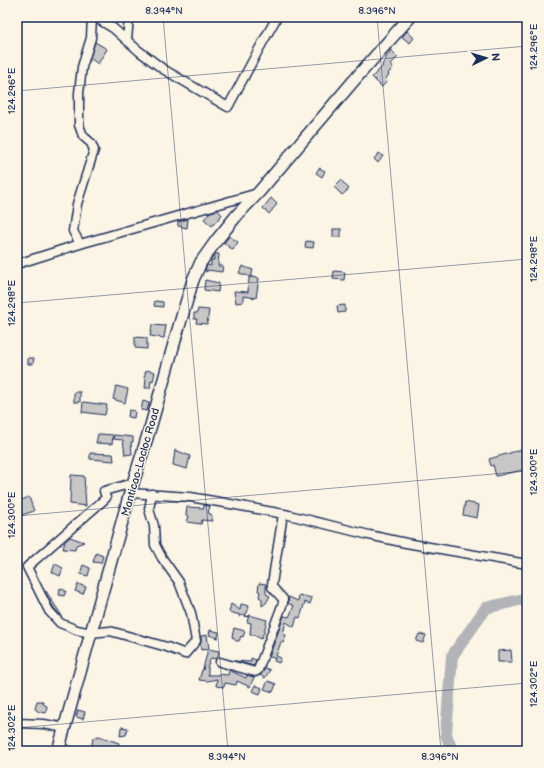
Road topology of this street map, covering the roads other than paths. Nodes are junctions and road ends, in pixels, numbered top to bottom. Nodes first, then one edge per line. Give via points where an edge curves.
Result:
1 (92, 17) edge
2 (96, 17) edge
3 (129, 17) edge
4 (277, 17) edge
5 (410, 17) edge
6 (127, 40) junction
7 (259, 192) junction
8 (80, 244) junction
9 (17, 264) edge
10 (132, 488) junction
11 (152, 494) junction
12 (283, 514) junction
13 (527, 564) edge
14 (91, 633) junction
15 (220, 662) dead end
16 (17, 723) edge
17 (65, 728) junction
18 (62, 750) edge

1 - 8 street via 91,38 82,68 79,125 94,150 77,204 73,230
2 - 6 street
3 - 6 street
4 - 6 street via 228,108 163,69
5 - 7 street, Manticao-Locloc Road
7 - 8 street
7 - 10 street, Manticao-Locloc Road via 216,241 201,262 193,280
8 - 9 street
10 - 11 street
10 - 14 street, Manticao-Locloc Road
10 - 14 street via 104,491 106,498 27,567 49,611 60,624
11 - 12 street via 225,502
11 - 14 street via 149,510 154,526 155,546 179,582 191,613 196,641 185,654 110,631
12 - 13 street via 406,544
12 - 15 street via 272,584 282,603 258,670 254,672
14 - 17 street, Manticao-Locloc Road
16 - 17 street
17 - 18 street, Manticao-Locloc Road

